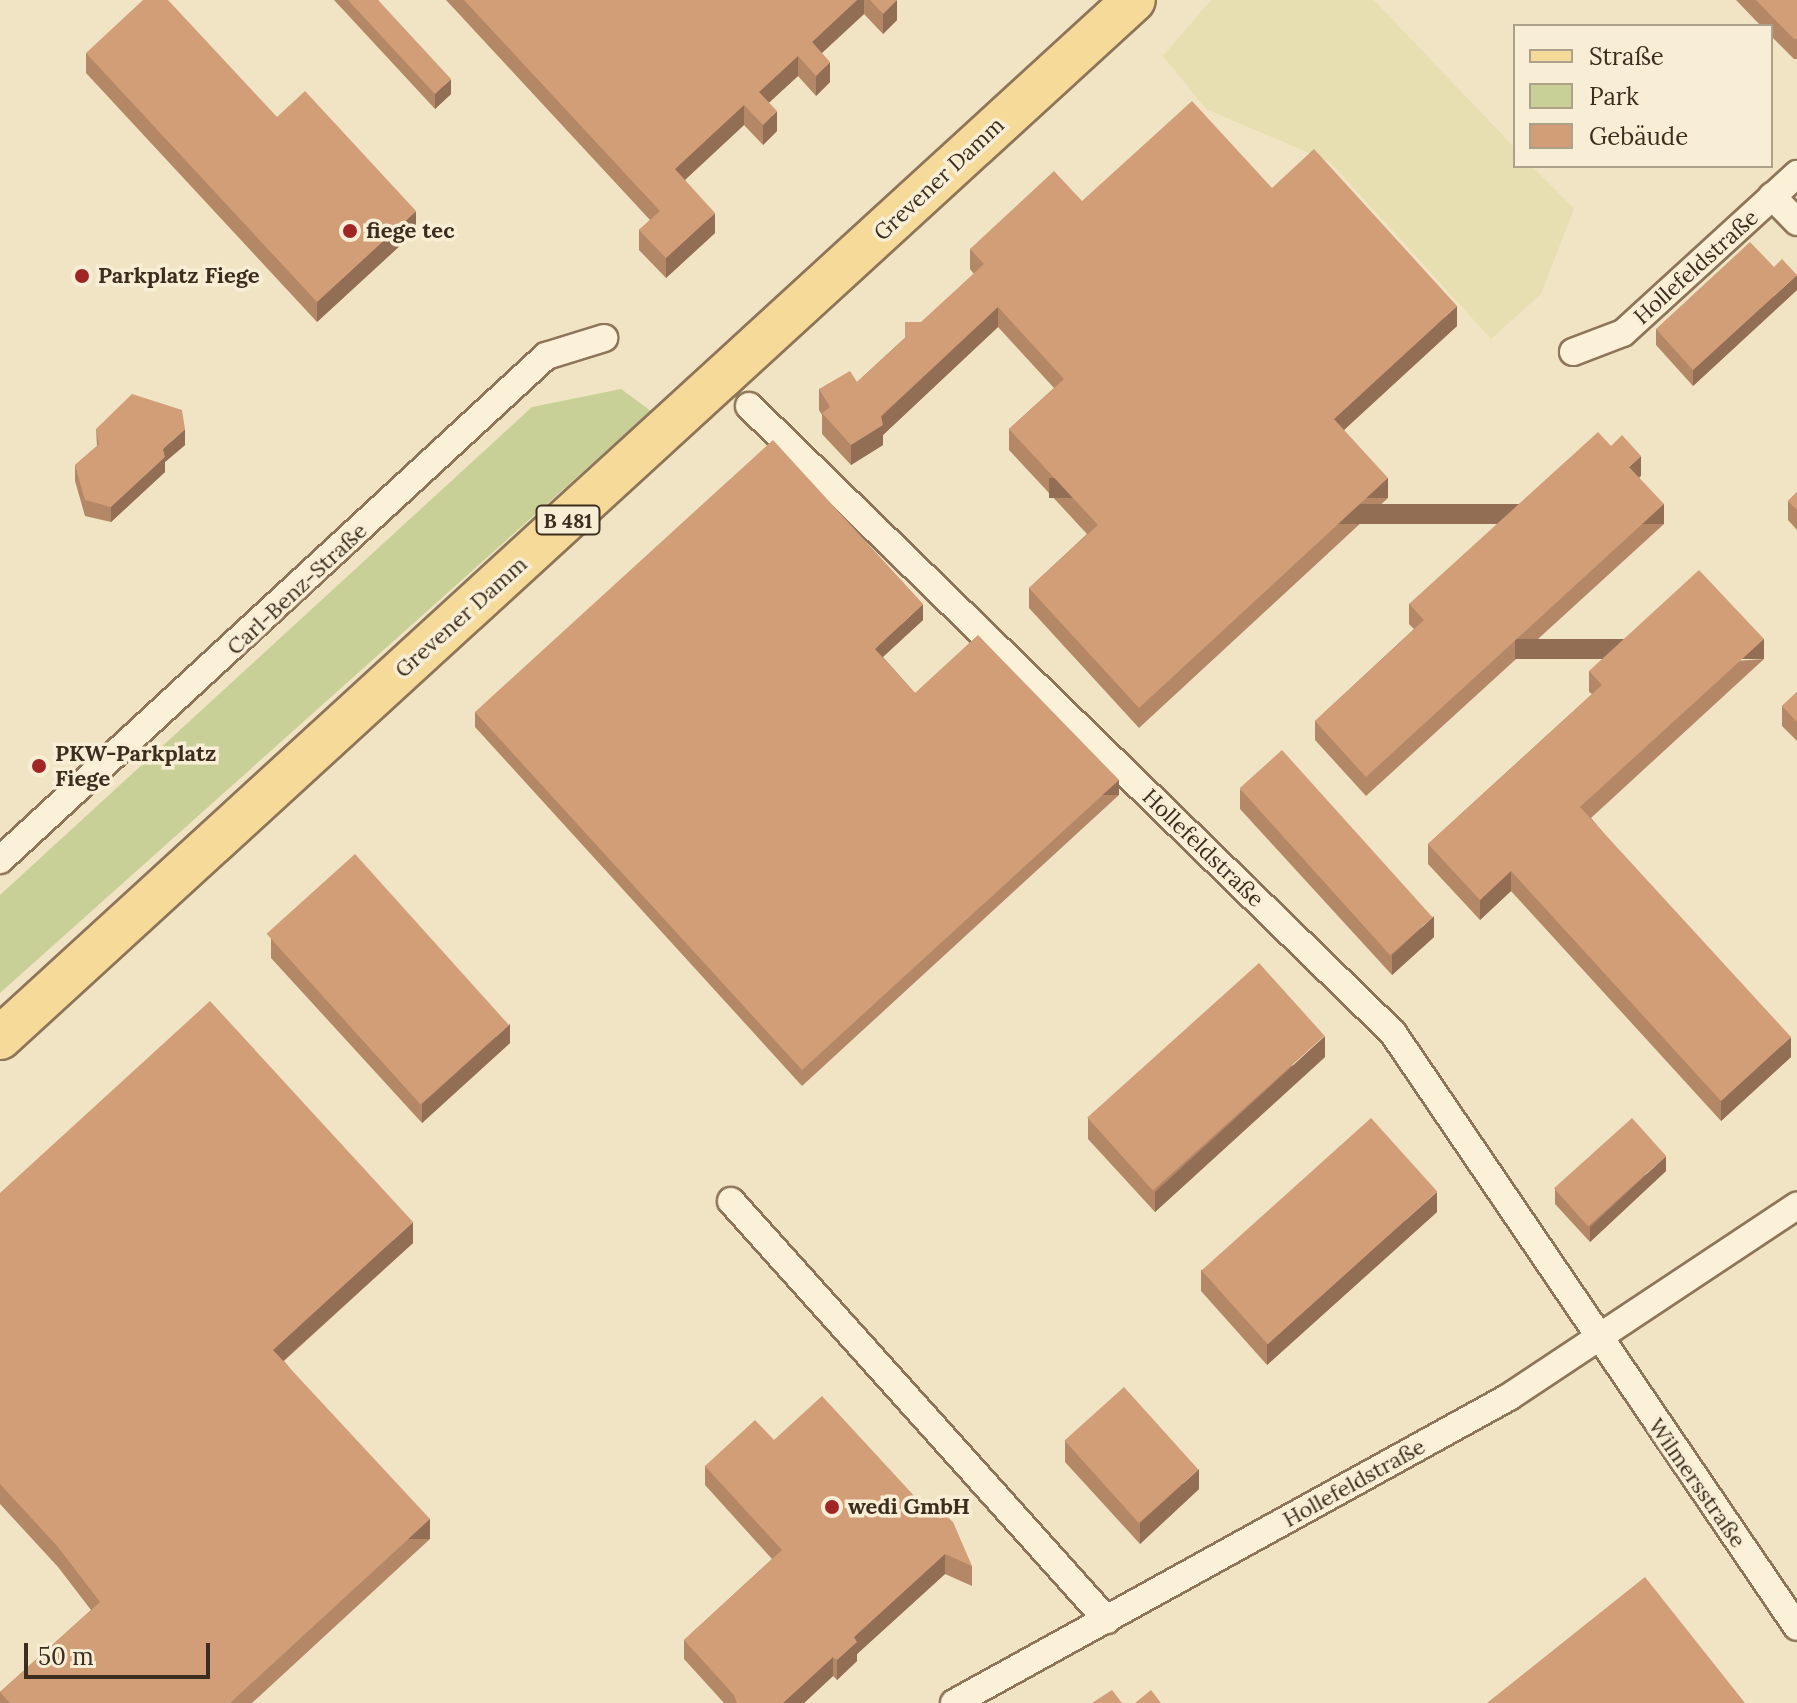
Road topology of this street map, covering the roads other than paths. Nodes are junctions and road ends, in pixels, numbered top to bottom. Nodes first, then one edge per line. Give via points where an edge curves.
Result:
1 (1134, 0) edge
2 (1797, 174) edge
3 (1772, 196) junction
4 (1797, 222) edge
5 (604, 338) dead end
6 (1573, 352) dead end
7 (749, 406) dead end
8 (0, 860) edge
9 (0, 1038) edge
10 (731, 1201) dead end
11 (1797, 1206) edge
12 (1598, 1339) junction
13 (1107, 1620) junction
14 (1797, 1627) edge
15 (954, 1703) edge

1 - 9 main road, Grevener Damm / B 481
2 - 3 street, Hollefeldstraße
3 - 4 street, Hollefeldstraße
3 - 6 street, Hollefeldstraße via 1623,333
5 - 8 street, Carl-Benz-Straße via 546,356
7 - 12 street, Hollefeldstraße via 1393,1033
10 - 13 street
11 - 12 street, Hollefeldstraße
12 - 13 street, Hollefeldstraße via 1509,1397
12 - 14 street, Wilmersstraße
13 - 15 street, Hollefeldstraße

